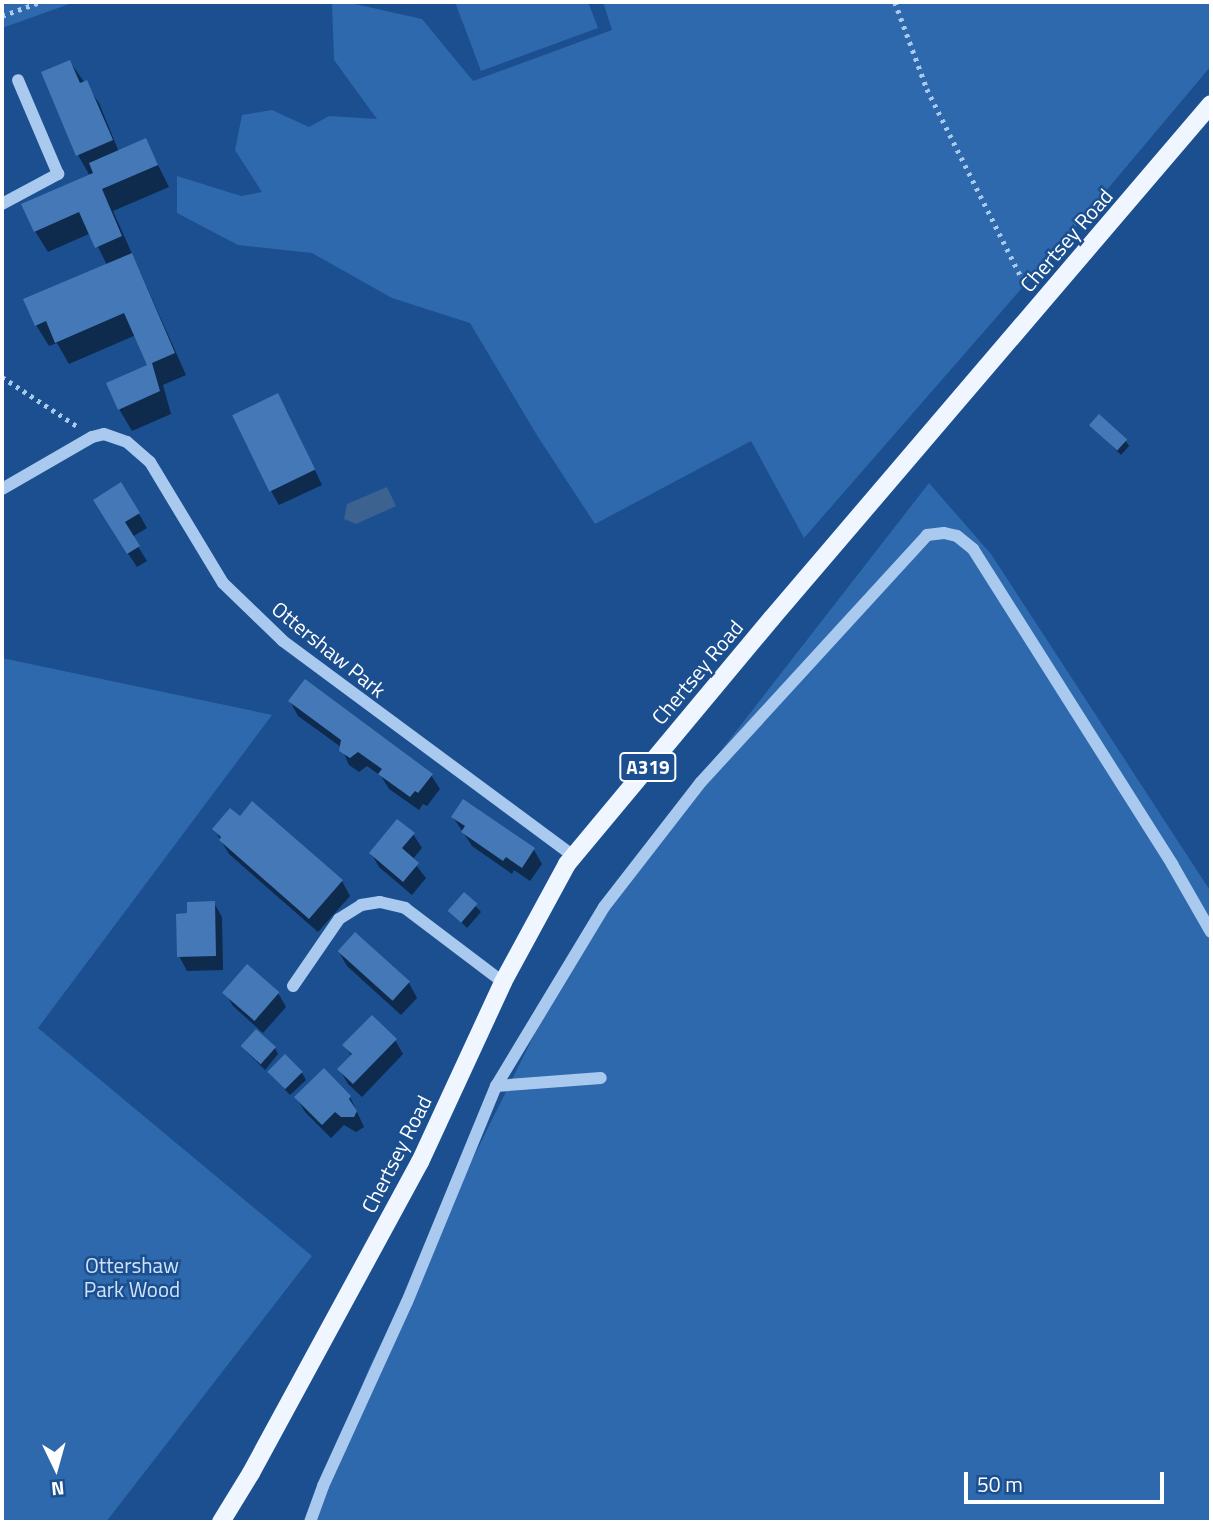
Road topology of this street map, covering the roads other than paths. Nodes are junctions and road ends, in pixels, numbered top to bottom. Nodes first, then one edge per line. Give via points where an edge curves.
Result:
1 (18, 80) dead end
2 (1211, 104) edge
3 (2, 204) edge
4 (2, 489) edge
5 (574, 856) junction
6 (1211, 932) edge
7 (503, 982) junction
8 (293, 986) dead end
9 (600, 1078) dead end
10 (496, 1086) junction
11 (221, 1522) edge
12 (310, 1522) edge

1 - 3 street via 58,174
2 - 5 main road, Chertsey Road / A319
4 - 5 street, Ottershaw Park via 104,434 127,442 150,461 223,583 283,641
5 - 7 main road, Chertsey Road / A319
6 - 10 street via 973,548 957,536 927,535 701,782 604,907
7 - 8 street via 405,908 380,902 361,905 339,919
7 - 11 main road, Chertsey Road / A319 via 421,1161
9 - 10 street
10 - 12 street

